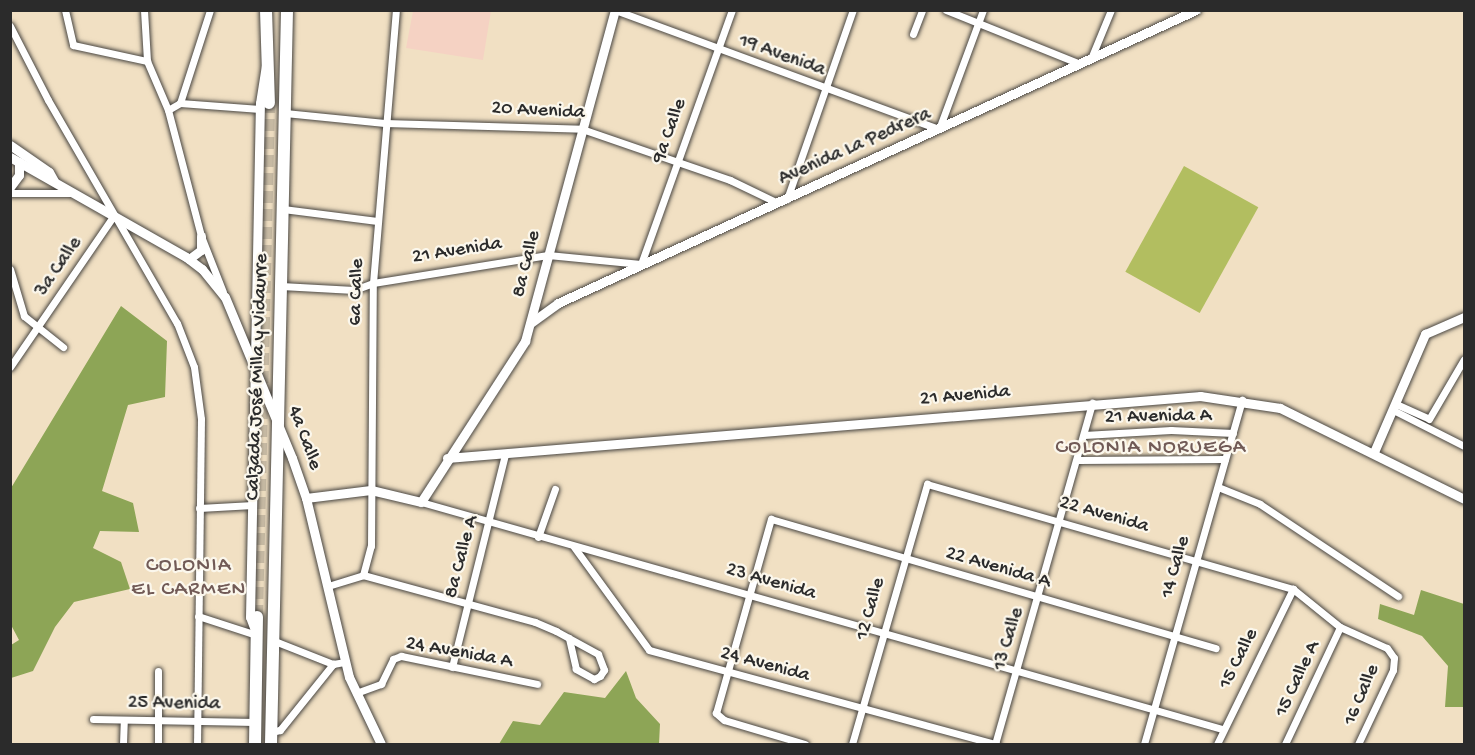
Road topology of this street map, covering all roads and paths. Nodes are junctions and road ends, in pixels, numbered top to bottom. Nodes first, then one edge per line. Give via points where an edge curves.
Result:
1 (64, 10) edge
2 (144, 10) edge
3 (210, 10) edge
4 (266, 10) edge
5 (287, 10) edge
6 (396, 10) edge
7 (615, 10) edge
8 (732, 10) edge
9 (854, 10) edge
10 (922, 10) edge
11 (946, 10) edge
12 (982, 10) edge
13 (1111, 10) edge
14 (1196, 10) edge
15 (978, 22) junction
16 (10, 26) edge
17 (913, 34) dead end
18 (718, 50) junction
19 (1092, 56) junction
20 (147, 61) junction
21 (1078, 63) junction
22 (826, 89) junction
23 (180, 103) junction
24 (265, 106) junction
25 (168, 110) junction
26 (285, 113) junction
27 (385, 123) junction
28 (582, 129) junction
29 (939, 129) junction
30 (10, 145) edge
31 (15, 159) edge
32 (676, 160) junction
33 (54, 181) junction
34 (10, 187) edge
35 (10, 193) edge
36 (74, 193) junction
37 (787, 199) junction
38 (776, 202) junction
39 (284, 209) junction
40 (114, 215) junction
41 (377, 221) junction
42 (201, 236) junction
43 (548, 255) junction
44 (189, 259) junction
45 (641, 264) junction
46 (10, 269) edge
47 (373, 283) junction
48 (281, 286) junction
49 (225, 297) junction
50 (1464, 317) edge
51 (234, 318) junction
52 (256, 321) junction
53 (532, 322) junction
54 (38, 327) junction
55 (63, 347) dead end
56 (1464, 359) edge
57 (255, 365) junction
58 (10, 367) edge
59 (1242, 400) junction
60 (1092, 403) junction
61 (1394, 407) junction
62 (276, 411) junction
63 (1233, 433) junction
64 (1084, 435) junction
65 (1464, 446) edge
66 (1374, 452) junction
67 (505, 455) junction
68 (447, 458) junction
69 (1225, 459) junction
70 (1078, 460) junction
71 (925, 484) joint
72 (1218, 487) junction
73 (555, 489) dead end
74 (370, 490) junction
75 (306, 498) junction
76 (1464, 499) edge
77 (421, 502) junction
78 (253, 505) junction
79 (199, 508) junction
80 (1061, 520) junction
81 (489, 523) junction
82 (538, 537) junction
83 (574, 547) junction
84 (903, 558) junction
85 (1197, 559) junction
86 (363, 575) junction
87 (328, 586) junction
88 (1293, 589) junction
89 (749, 594) junction
90 (1398, 596) dead end
91 (1039, 597) junction
92 (467, 603) junction
93 (198, 616) junction
94 (257, 616) tunnel mouth
95 (1340, 627) junction
96 (881, 632) junction
97 (256, 634) junction
98 (1175, 636) junction
99 (569, 638) junction
100 (272, 640) junction
101 (1216, 648) dead end
102 (1394, 658) joint
103 (344, 662) junction
104 (333, 664) junction
105 (452, 667) junction
106 (727, 671) junction
107 (1017, 671) junction
108 (158, 672) dead end
109 (537, 684) dead end
110 (356, 693) junction
111 (860, 708) junction
112 (1154, 709) junction
113 (93, 719) dead end
114 (124, 720) junction
115 (196, 720) junction
116 (158, 721) junction
117 (255, 722) junction
118 (1222, 729) junction
119 (271, 738) edge
120 (123, 744) edge
121 (158, 744) edge
122 (197, 744) edge
123 (255, 744) edge
124 (381, 744) edge
125 (805, 744) edge
126 (852, 744) edge
127 (995, 744) edge
128 (1144, 744) edge
129 (1217, 744) edge
130 (1285, 744) edge
131 (1358, 744) edge

1 - 20 street via 73,45
2 - 20 street, 4a Calle
3 - 23 street
4 - 24 highway, Calzada José Milla y Vidaurre
5 - 26 highway, Calzada José Milla y Vidaurre
6 - 27 street, 6a Calle
7 - 18 street, 19 Avenida
7 - 28 street, 8a Calle
8 - 18 street, 9a Calle
9 - 22 street
10 - 17 street
11 - 15 street
12 - 15 street
13 - 19 street
14 - 19 street, Avenida La Pedrera
15 - 21 street
15 - 29 street
16 - 40 street
18 - 22 street, 19 Avenida
18 - 32 street, 9a Calle
19 - 21 street, Avenida La Pedrera
20 - 25 street, 4a Calle
21 - 29 street, Avenida La Pedrera
22 - 29 street, 19 Avenida
22 - 37 street
23 - 24 street
23 - 25 street
24 - 52 street, Calzada José Milla y Vidaurre
25 - 42 street, 4a Calle
26 - 27 street, 20 Avenida
26 - 39 highway, Calzada José Milla y Vidaurre
27 - 28 street, 20 Avenida
27 - 41 street, 6a Calle
28 - 32 street, 20 Avenida
28 - 43 street, 8a Calle
29 - 37 street, Avenida La Pedrera
30 - 33 street via 49,172
31 - 33 street via 45,180
31 - 34 street via 19,175
32 - 38 street, 20 Avenida
32 - 45 street, 9a Calle
33 - 36 street
35 - 36 street
36 - 40 street
37 - 38 street, Avenida La Pedrera
38 - 45 street, Avenida La Pedrera
39 - 41 street
39 - 48 highway, Calzada José Milla y Vidaurre
40 - 44 street
40 - 54 street, 3a Calle
40 - 79 street via 177,323 194,367 200,399
41 - 47 street, 6a Calle
42 - 44 street via 201,250
42 - 49 street, 4a Calle
43 - 45 street, 21 Avenida
43 - 47 street, 21 Avenida
43 - 53 street, 8a Calle
44 - 49 street
45 - 53 street, Avenida La Pedrera via 545,309
46 - 54 street via 21,311
47 - 48 street, 21 Avenida via 354,290
47 - 74 street, 6a Calle
48 - 62 highway, Calzada José Milla y Vidaurre
49 - 51 street, 4a Calle
50 - 61 street via 1425,334
51 - 52 street
51 - 57 street, 4a Calle
52 - 57 street, Calzada José Milla y Vidaurre
53 - 68 street, 8a Calle via 525,341
54 - 55 street
54 - 58 street, 3a Calle
56 - 61 street via 1428,420
57 - 62 street, 4a Calle
57 - 78 street, Calzada José Milla y Vidaurre
59 - 60 street, 21 Avenida via 1176,396
59 - 63 street, 14 Calle
59 - 66 street, 21 Avenida via 1280,408
60 - 64 street, 13 Calle
60 - 67 street, 21 Avenida
61 - 65 street
61 - 66 street
62 - 75 street, 4a Calle
62 - 100 highway, Calzada José Milla y Vidaurre
63 - 64 street, 21 Avenida A via 1171,430
63 - 69 street, 14 Calle
64 - 70 street, 13 Calle
66 - 76 street, 21 Avenida
67 - 68 street, 21 Avenida
67 - 81 street, 8a Calle A
68 - 77 street, 8a Calle
69 - 70 street
69 - 72 street, 14 Calle
70 - 80 street, 13 Calle
71 - 80 street, 22 Avenida
71 - 84 street, 12 Calle
72 - 85 street, 14 Calle
72 - 90 street via 1260,504
73 - 82 street
74 - 75 street, 23 Avenida
74 - 77 street, 23 Avenida
74 - 86 street, 6a Calle via 371,546
75 - 87 street, 4a Calle
77 - 81 street, 23 Avenida
78 - 79 street
78 - 97 street, Calzada José Milla y Vidaurre via 250,617
79 - 93 street
80 - 85 street, 22 Avenida
80 - 91 street, 13 Calle
81 - 82 street, 23 Avenida
81 - 92 street, 8a Calle A
82 - 83 street, 23 Avenida
83 - 89 street, 23 Avenida
83 - 106 street, 24 Avenida via 644,647
84 - 89 street, 22 Avenida A via 771,519
84 - 91 street, 22 Avenida A
84 - 96 street, 12 Calle
85 - 88 street, 22 Avenida
85 - 98 street, 14 Calle
86 - 87 street
86 - 92 street
87 - 103 street, 4a Calle
88 - 95 street, 22 Avenida
88 - 118 street, 15 Calle
89 - 96 street, 23 Avenida
89 - 106 street
91 - 98 street, 22 Avenida A
91 - 107 street, 13 Calle
92 - 99 street via 535,622
92 - 105 street, 8a Calle A
93 - 97 street
93 - 115 street
94 - 97 highway, Calzada José Milla y Vidaurre
95 - 102 street, 22 Avenida via 1387,648
95 - 130 street, 15 Calle A
96 - 107 street, 23 Avenida
96 - 111 street, 12 Calle
97 - 117 highway, Calzada José Milla y Vidaurre
98 - 101 street, 22 Avenida A
98 - 112 street, 14 Calle
99 - 99 street via 576,669 594,679 600,676 604,670 598,654
100 - 104 street
100 - 119 highway, Calzada José Milla y Vidaurre
102 - 131 street, 16 Calle via 1393,670
103 - 104 street
103 - 110 street, 4a Calle
104 - 119 street
105 - 109 street, 24 Avenida A
105 - 110 street, 24 Avenida A via 396,657 381,684
106 - 111 street, 24 Avenida
106 - 125 street via 717,718
107 - 112 street, 23 Avenida
107 - 127 street, 13 Calle
108 - 116 street
110 - 124 street, 4a Calle
111 - 126 street, 12 Calle
111 - 127 street, 24 Avenida
112 - 118 street, 23 Avenida
112 - 128 street, 14 Calle
113 - 114 street, 25 Avenida
114 - 116 street, 25 Avenida
114 - 120 street
115 - 116 street, 25 Avenida
115 - 117 street, 25 Avenida
115 - 122 street
116 - 121 street
117 - 123 highway, Calzada José Milla y Vidaurre
118 - 129 street, 15 Calle

